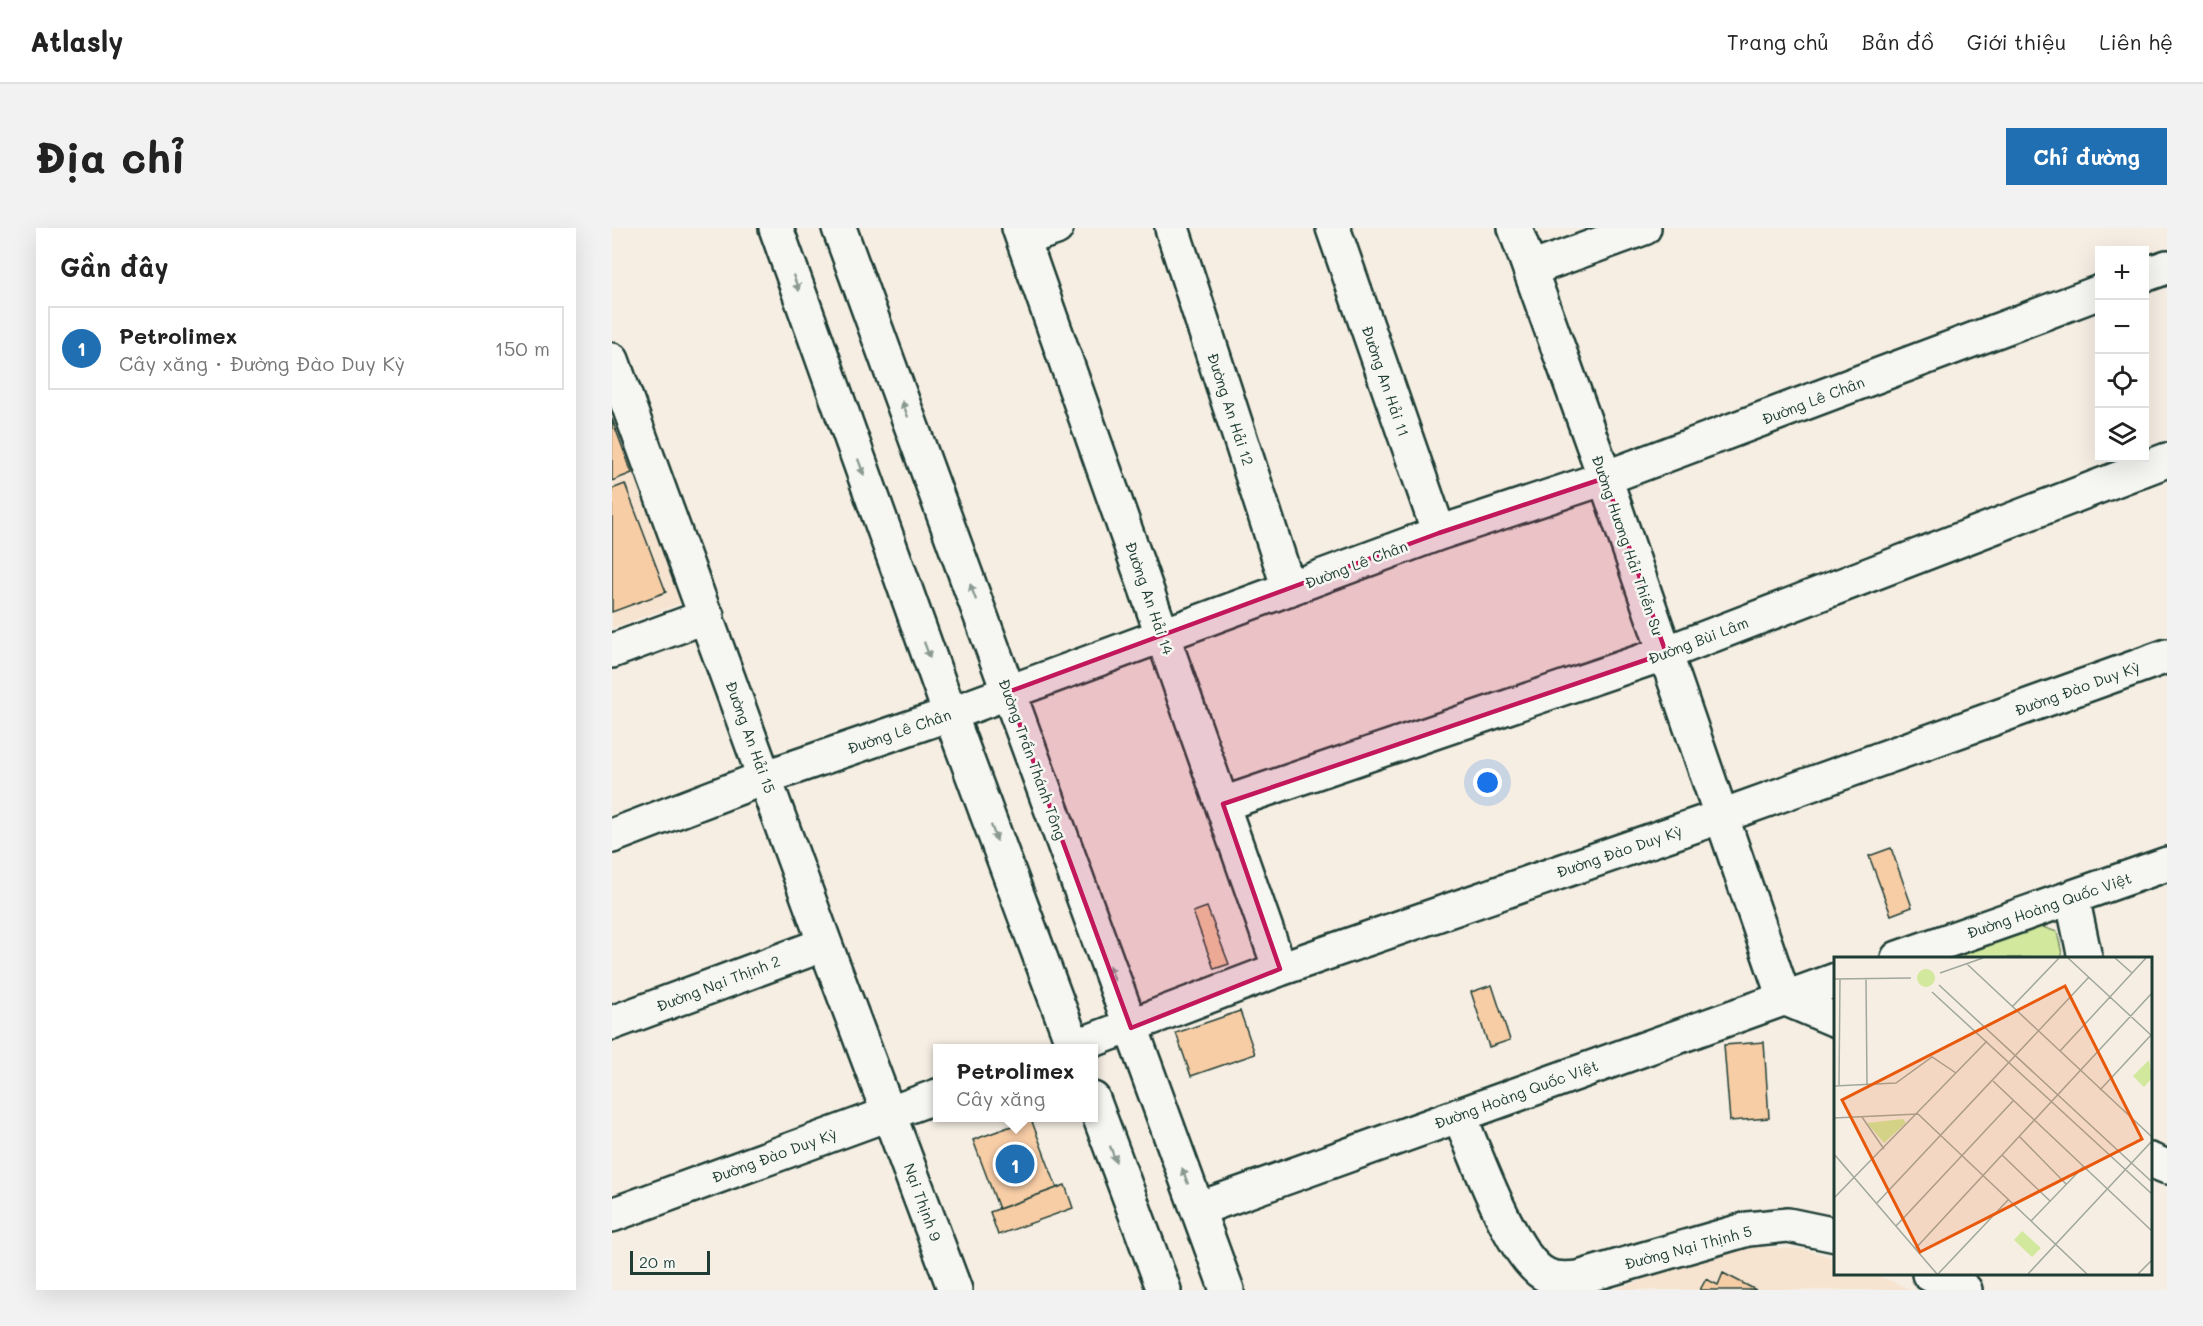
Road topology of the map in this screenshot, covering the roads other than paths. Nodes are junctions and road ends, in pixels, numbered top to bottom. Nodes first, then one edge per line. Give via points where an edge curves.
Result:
1 (776, 228) edge
2 (838, 228) edge
3 (1056, 228) edge
4 (1172, 228) edge
5 (1333, 228) edge
6 (1515, 228) edge
7 (1644, 228) edge
8 (1021, 234) edge
9 (2167, 267) edge
10 (1532, 269) junction
11 (2149, 274) edge
12 (2095, 294) edge
13 (612, 360) edge
14 (2167, 460) edge
15 (1605, 478) junction
16 (1438, 533) junction
17 (1289, 589) junction
18 (707, 616) junction
19 (1163, 634) junction
20 (612, 651) edge
21 (1666, 653) junction
22 (2167, 656) edge
23 (1008, 692) junction
24 (950, 714) junction
25 (766, 777) junction
26 (1223, 804) junction
27 (1722, 816) junction
28 (612, 836) edge
29 (2167, 864) edge
30 (2072, 897) junction
31 (825, 944) junction
32 (1901, 957) edge
33 (2085, 957) edge
34 (1280, 969) junction
35 (1834, 981) edge
36 (1784, 998) junction
37 (1834, 1019) edge
38 (612, 1023) edge
39 (1131, 1028) junction
40 (1072, 1044) edge
41 (1085, 1044) edge
42 (933, 1097) edge
43 (890, 1113) junction
44 (1098, 1113) edge
45 (1459, 1115) junction
46 (2152, 1160) edge
47 (2167, 1167) edge
48 (1198, 1209) junction
49 (612, 1215) edge
50 (1834, 1234) edge
51 (1931, 1275) edge
52 (955, 1290) edge
53 (1164, 1290) edge
54 (1227, 1290) edge
55 (1965, 1290) edge

1 -> 24 street
23 -> 2 street, Đường Trần Thánh Tông
3 - 8 street
4 - 17 street, Đường An Hải 12
5 - 16 street, Đường An Hải 11
6 - 10 street, Đường Hương Hải Thiền Sư
7 - 10 street
8 - 19 street, Đường An Hải 14
9 - 11 street
10 - 15 street, Đường Hương Hải Thiền Sư
12 - 15 street, Đường Lê Chân
13 - 18 street, Đường An Hải 15
14 - 21 street, Đường Bùi Lâm
15 - 16 street, Đường Lê Chân
15 - 21 street, Đường Hương Hải Thiền Sư
16 - 17 street, Đường Lê Chân
17 - 19 street, Đường Lê Chân
18 - 20 street
18 - 25 street, Đường An Hải 15
19 - 23 street, Đường Lê Chân
19 - 26 street, Đường An Hải 14
21 - 26 street, Đường Bùi Lâm
21 - 27 street, Đường Hương Hải Thiền Sư
22 - 27 street, Đường Đào Duy Kỳ
23 - 24 street, Đường Lê Chân
39 -> 23 street, Đường Trần Thánh Tông
24 - 25 street, Đường Lê Chân
24 -> 40 street
25 - 28 street, Đường Lê Chân
25 - 31 street, Đường An Hải 15
26 - 34 street, Đường An Hải 14
27 - 34 street, Đường Đào Duy Kỳ
27 - 36 street, Đường Hương Hải Thiền Sư
29 - 30 street, Đường Hoàng Quốc Việt
30 - 32 street, Đường Hoàng Quốc Việt
30 - 33 street
31 - 38 street, Đường Nại Thịnh 2
31 - 43 street, Đường An Hải 15
34 - 39 street, Đường Đào Duy Kỳ
35 - 36 street, Đường Hoàng Quốc Việt
36 - 37 street
36 - 45 street, Đường Hoàng Quốc Việt
39 - 41 street, Đường Đào Duy Kỳ
48 -> 39 street, Đường Trần Thánh Tông
42 - 43 street, Đường Đào Duy Kỳ
43 - 49 street, Đường Đào Duy Kỳ
43 - 52 street, Nại Thịnh 9
44 -> 53 street
45 - 48 street, Đường Hoàng Quốc Việt
45 - 50 street, Đường Nại Thịnh 5 via 1511,1232 1523,1253 1546,1275 1578,1278 1748,1229 1788,1225
46 - 47 street
48 - 54 street, Đường Trần Thánh Tông
51 - 55 street

